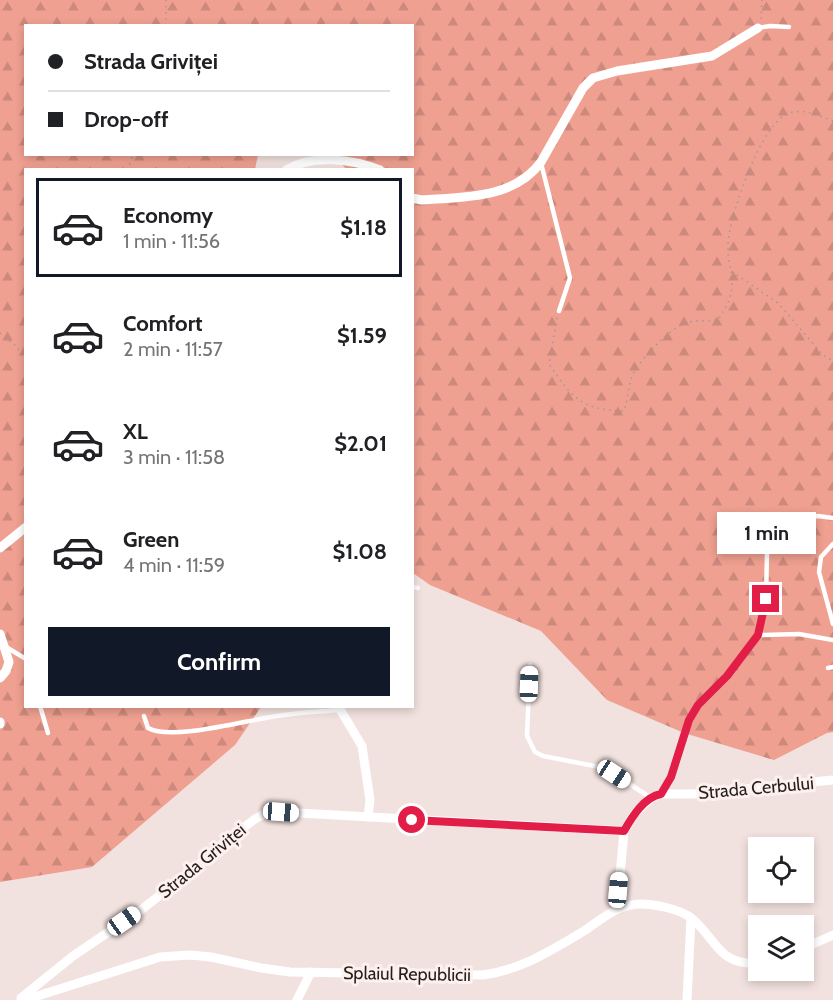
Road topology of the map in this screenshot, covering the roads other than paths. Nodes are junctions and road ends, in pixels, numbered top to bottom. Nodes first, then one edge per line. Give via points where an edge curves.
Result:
1 (789, 27) dead end
2 (758, 28) joint
3 (541, 162) junction
4 (290, 168) edge
5 (375, 168) edge
6 (414, 198) edge
7 (559, 311) road end
8 (833, 518) edge
9 (24, 529) edge
10 (833, 544) edge
11 (0, 548) edge
12 (833, 624) edge
13 (0, 634) edge
14 (758, 635) junction
15 (833, 640) edge
16 (4, 646) junction
17 (24, 658) edge
18 (530, 665) dead end
19 (0, 678) edge
20 (41, 708) edge
21 (339, 708) edge
22 (144, 716) dead end
23 (48, 733) dead end
24 (833, 780) edge
25 (661, 794) junction
26 (651, 798) junction
27 (368, 817) junction
28 (624, 831) junction
29 (617, 909) junction
30 (691, 918) junction
31 (833, 935) edge
32 (814, 944) edge
33 (748, 963) edge
34 (311, 972) junction
35 (20, 1000) edge
36 (25, 1000) edge
37 (297, 1000) edge
38 (687, 1000) edge

1 - 2 lane
2 - 3 street via 712,56 593,78 583,88
3 - 6 street via 519,183 488,194
3 - 7 lane via 570,278
4 - 5 street via 304,162 344,161
8 - 14 lane via 793,520 773,533 767,553 766,599
9 - 11 street
10 - 12 lane via 821,557 819,572
13 - 16 street
14 - 15 lane via 799,634
14 - 25 lane via 693,713 671,777
16 - 17 lane
16 - 19 street via 9,662
18 - 26 lane via 527,736 535,752 605,768
20 - 23 lane
21 - 22 lane via 166,732 148,728
21 - 27 street via 362,746 370,800
24 - 25 street, Strada Cerbului
25 - 26 street, Strada Cerbului
26 - 28 street, Strada Cerbului
27 - 28 street, Strada Griviței
27 - 35 street, Strada Griviței via 281,812 261,815
28 - 29 street
29 - 30 street, Splaiul Republicii via 645,904
29 - 34 street, Splaiul Republicii via 537,959 498,973
30 - 33 street, Splaiul Republicii via 718,949 733,960
30 - 38 street
31 - 32 street
34 - 36 street, Splaiul Republicii via 261,968 211,957 160,957
34 - 37 street

